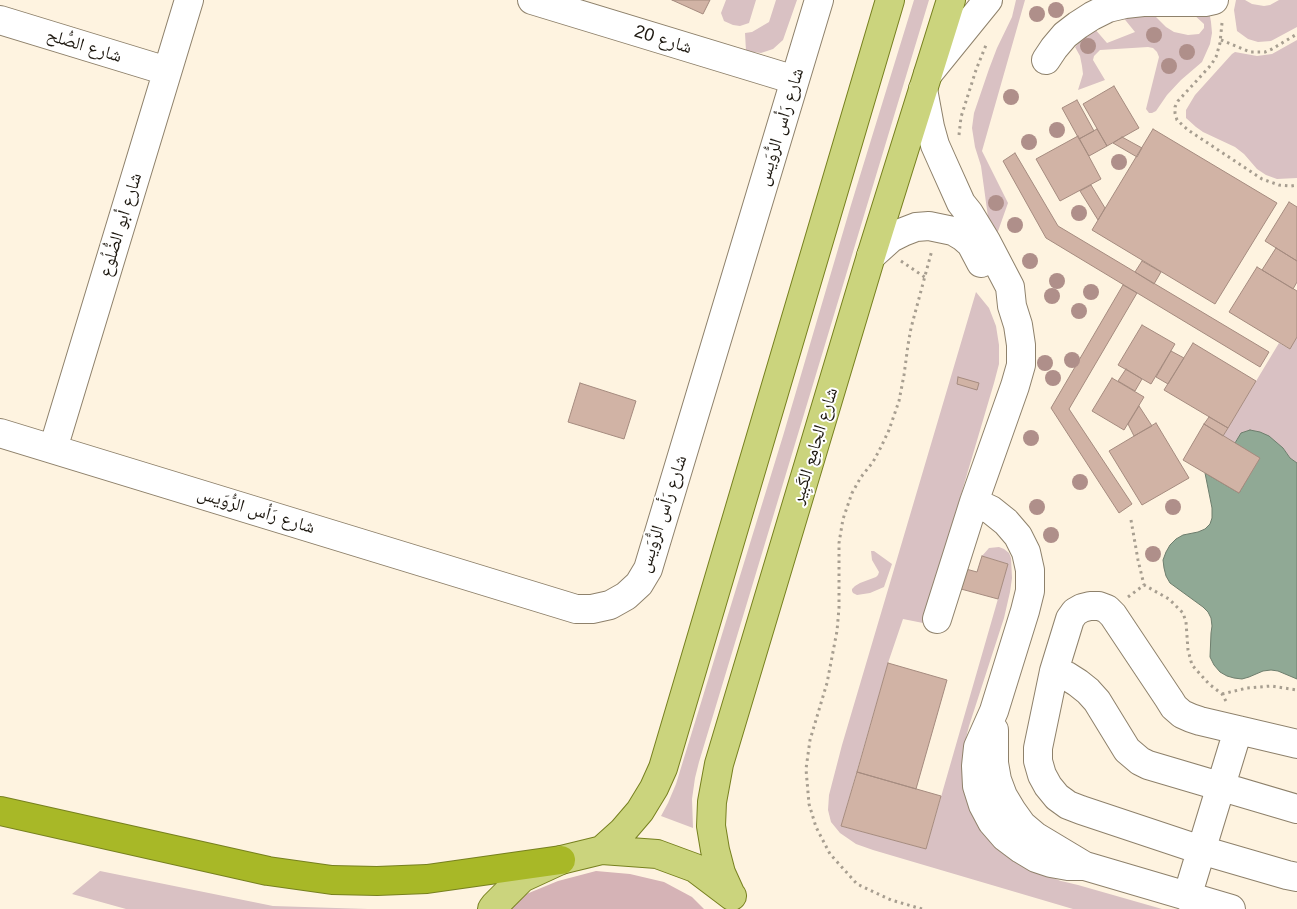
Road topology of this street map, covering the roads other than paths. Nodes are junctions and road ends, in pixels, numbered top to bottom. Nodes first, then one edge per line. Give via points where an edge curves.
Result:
1 (189, 0) edge
2 (532, 0) edge
3 (819, 0) edge
4 (890, 0) edge
5 (951, 0) edge
6 (988, 0) edge
7 (1218, 11) edge
8 (0, 20) edge
9 (1046, 60) dead end
10 (167, 71) junction
11 (795, 80) junction
12 (925, 82) junction
13 (871, 256) junction
14 (1012, 306) junction
15 (0, 433) edge
16 (53, 449) junction
17 (974, 502) junction
18 (937, 619) dead end
19 (1054, 671) junction
20 (1232, 729) junction
21 (1297, 744) edge
22 (1221, 787) junction
23 (1297, 809) edge
24 (0, 811) edge
25 (602, 850) junction
26 (1201, 850) junction
27 (562, 860) junction
28 (1297, 877) edge
29 (1187, 896) junction
30 (736, 902) edge
31 (492, 909) edge
32 (1231, 909) edge

1 - 10 street, شارع أبو الضُّلُوع
2 - 11 street, شارع 20
3 - 11 street, شارع رَأس الرُّوَيس
4 - 25 main road via 666,761 640,811
5 - 12 main road, شارع الجامِع الكَبِير
6 - 12 street
7 - 9 street via 1205,2 1143,2 1108,8 1078,24
8 - 10 street, شارع الصُّلح
10 - 16 street, شارع أبو الضُّلُوع
11 - 16 street, شارع رَأس الرُّوَيس via 648,569 639,584 610,605 576,608
12 - 13 main road, شارع الجامِع الكَبِير
12 - 14 street via 926,108 935,145 961,203 1006,278
13 - 14 street via 891,238 916,228 929,226 953,231 971,244 991,284
13 - 30 main road, شارع الجامِع الكَبِير via 719,764 711,826 721,873
14 - 17 street via 1018,325 1021,364
15 - 16 street, شارع رَأس الرُّوَيس
17 - 18 street
17 - 29 street via 991,510 1018,536 1030,570 1030,591 1025,611 994,711 978,747 977,786 992,822 1005,837 1036,858 1060,865 1085,866
19 - 20 street via 1070,619 1082,608 1099,606 1110,612 1174,707 1191,718
19 - 22 street via 1088,691 1127,750 1140,761
19 - 26 street via 1040,734 1038,761 1042,775 1057,797 1081,810
20 - 21 street
20 - 22 street
22 - 23 street
22 - 26 street
24 - 27 highway via 268,871 332,880 427,879
25 - 27 main road
25 - 30 main road via 657,854 694,868
26 - 28 street
26 - 29 street
27 - 31 main road via 522,878
29 - 32 street

